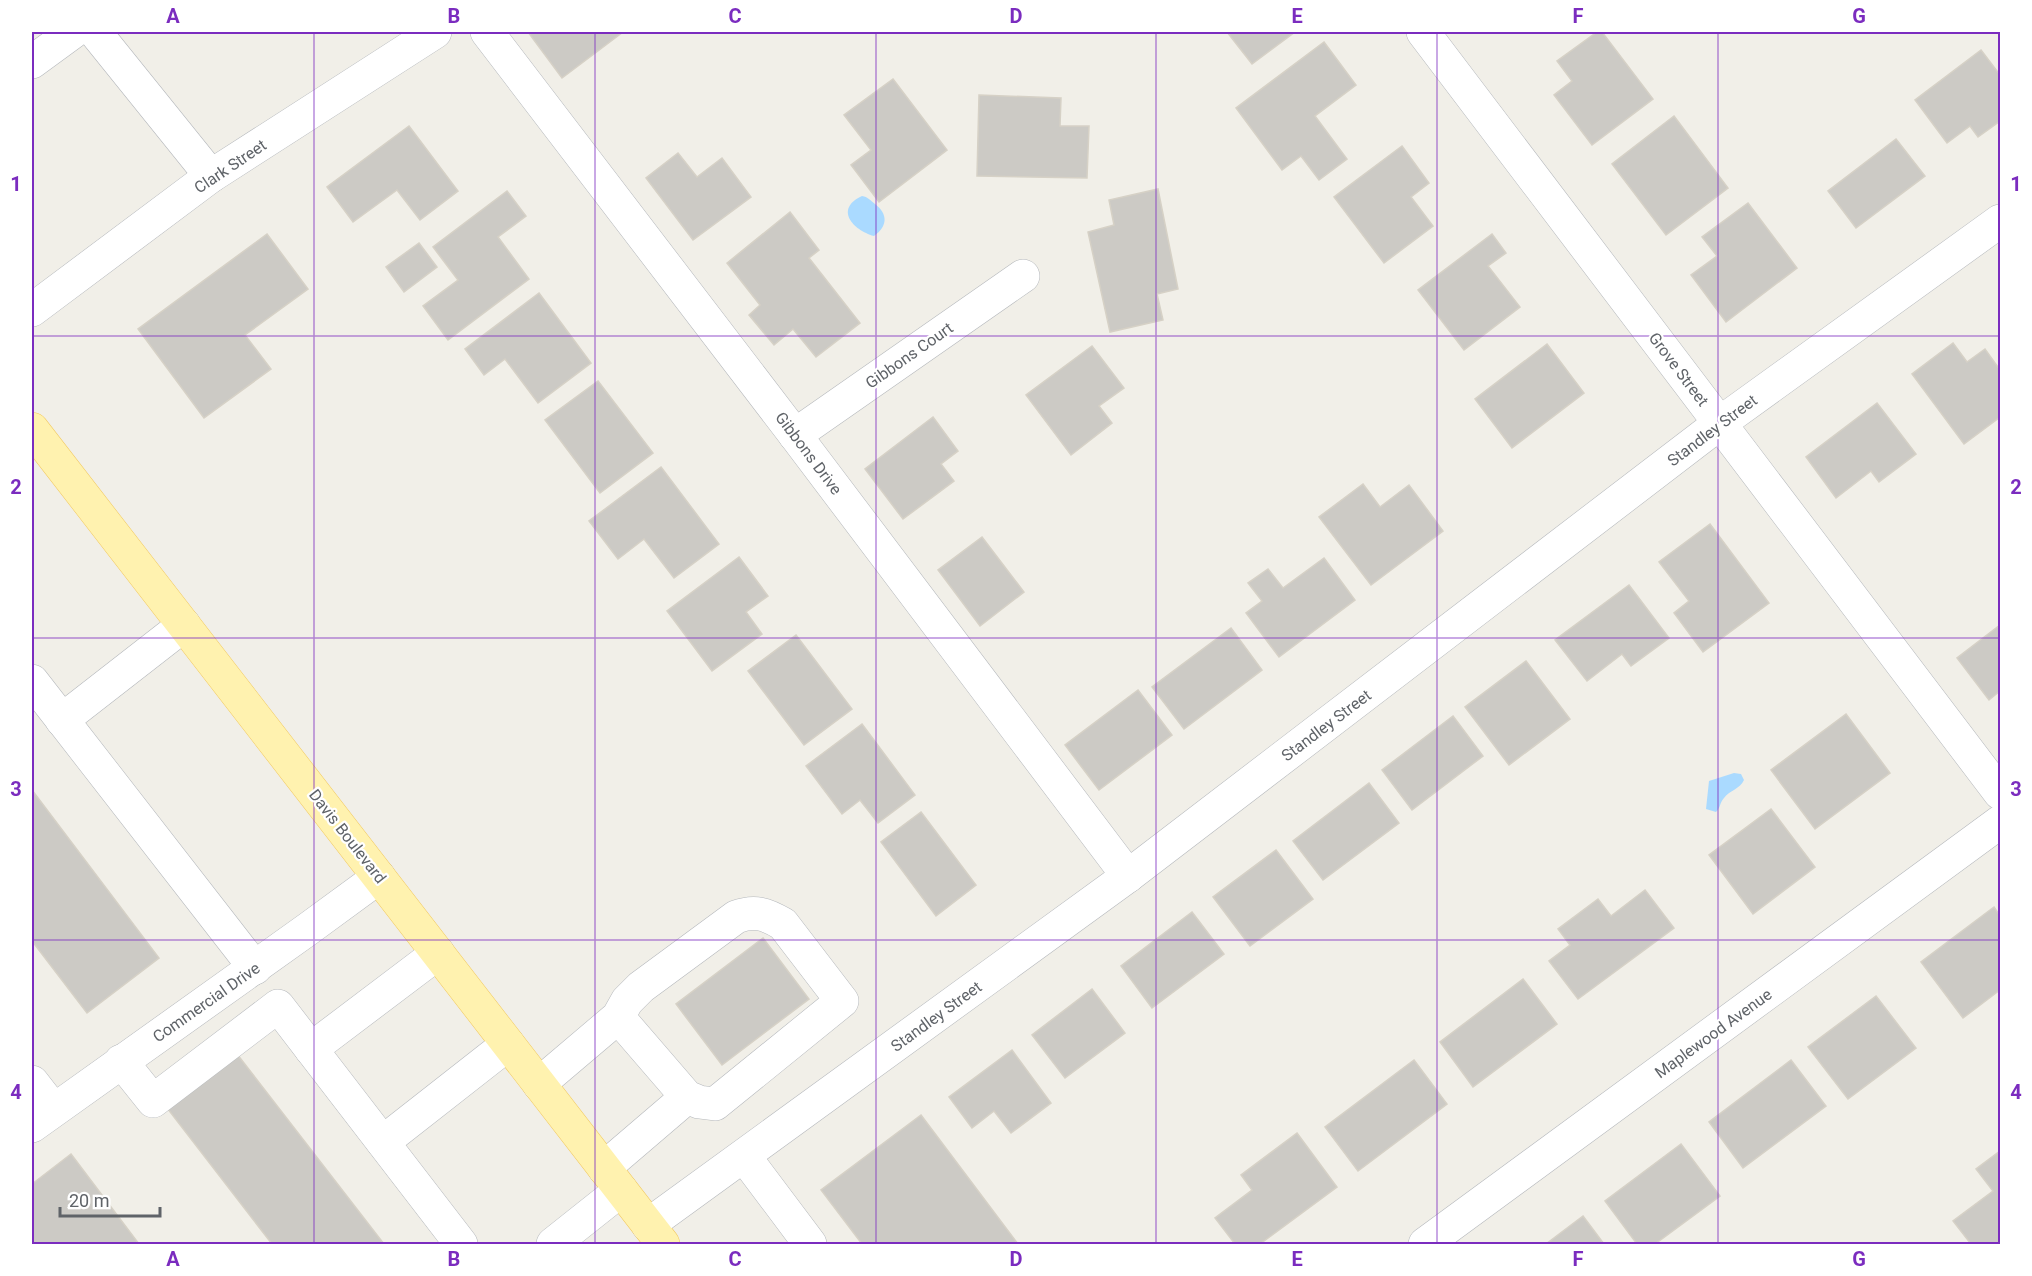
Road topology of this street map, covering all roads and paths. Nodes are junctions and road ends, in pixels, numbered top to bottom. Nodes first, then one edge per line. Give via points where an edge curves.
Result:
1 (73, 32) edge
2 (95, 32) edge
3 (435, 32) edge
4 (487, 32) edge
5 (1423, 32) edge
6 (32, 62) edge
7 (211, 176) junction
8 (2001, 220) edge
9 (1023, 276) dead end
10 (32, 310) edge
11 (1720, 423) junction
12 (33, 433) edge
13 (795, 435) junction
14 (184, 625) junction
15 (32, 681) edge
16 (62, 720) junction
17 (2001, 793) edge
18 (2001, 822) edge
19 (1128, 876) junction
20 (379, 877) junction
21 (438, 953) junction
22 (248, 972) junction
23 (268, 1014) junction
24 (618, 1017) junction
25 (508, 1044) junction
26 (310, 1049) junction
27 (121, 1061) junction
28 (32, 1082) edge
29 (539, 1084) junction
30 (687, 1097) junction
31 (42, 1117) edge
32 (383, 1142) junction
33 (744, 1156) junction
34 (613, 1179) junction
35 (656, 1235) edge
36 (461, 1245) edge
37 (553, 1245) edge
38 (810, 1245) edge
39 (1425, 1245) edge

1 - 6 street
2 - 7 street
3 - 7 street, Clark Street
4 - 13 street, Gibbons Drive
5 - 11 street, Grove Street
7 - 10 street, Clark Street
8 - 11 street, Standley Street
9 - 13 street, Gibbons Court
11 - 17 street, Grove Street
11 - 19 street, Standley Street
12 - 14 main road, Davis Boulevard
13 - 19 street, Gibbons Drive
14 - 16 street
14 - 20 main road, Davis Boulevard
15 - 16 street
16 - 22 street
18 - 39 street, Maplewood Avenue
19 - 33 street, Standley Street
20 - 21 main road, Davis Boulevard
20 - 22 street, Commercial Drive
21 - 25 main road, Davis Boulevard
21 - 26 street
22 - 23 street
22 - 27 street, Commercial Drive
23 - 26 street via 278,1006
23 - 27 street via 153,1101
24 - 29 street
24 - 30 street
24 - 30 street via 640,987 736,917 758,912 783,924 842,1001 715,1104
25 - 29 main road, Davis Boulevard
25 - 32 street
26 - 32 street
27 - 31 street, Commercial Drive
28 - 31 street
29 - 34 main road, Davis Boulevard
30 - 34 street
32 - 36 street
33 - 35 street, Standley Street
33 - 38 street
34 - 35 main road, Davis Boulevard
34 - 37 street

